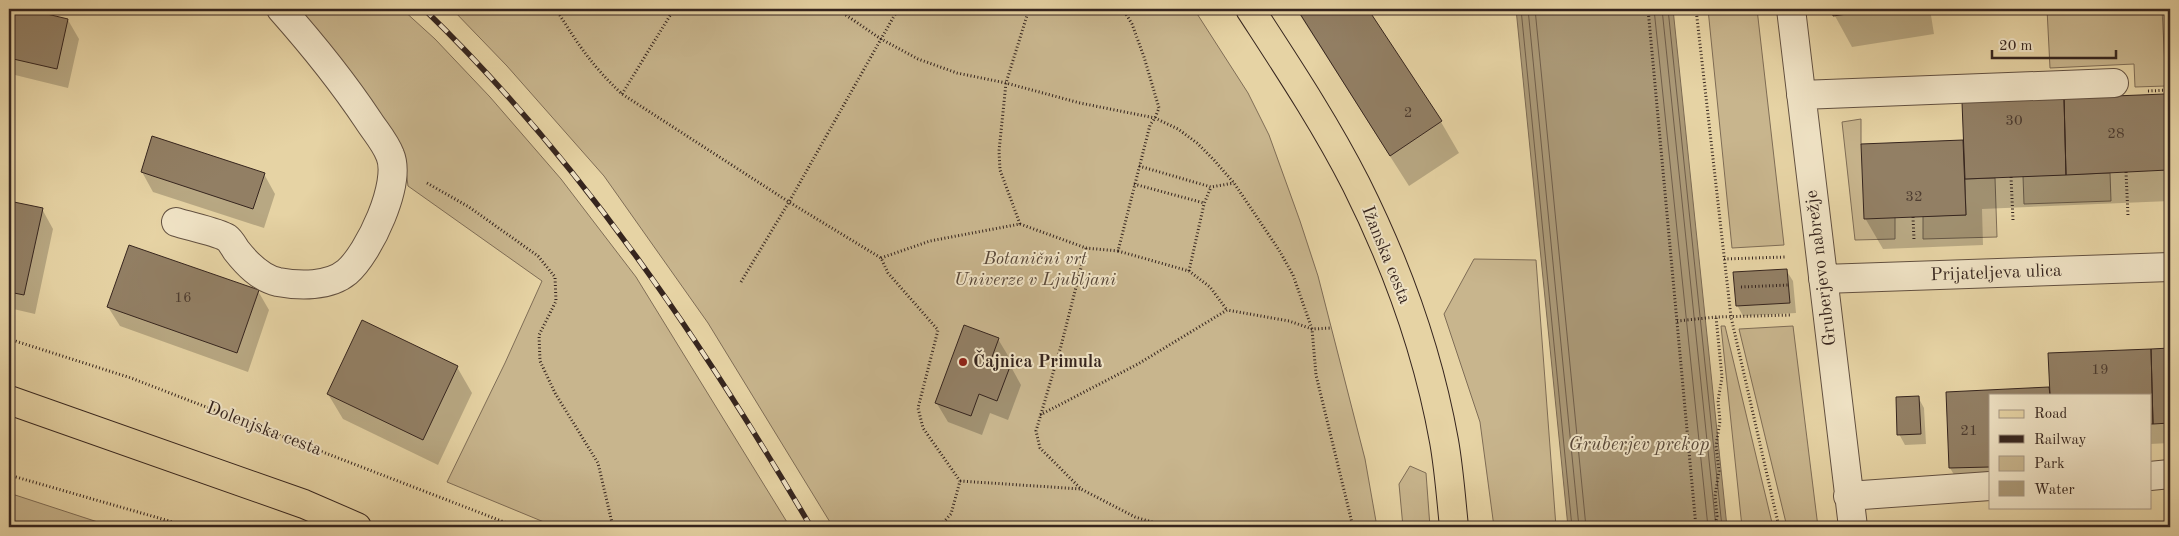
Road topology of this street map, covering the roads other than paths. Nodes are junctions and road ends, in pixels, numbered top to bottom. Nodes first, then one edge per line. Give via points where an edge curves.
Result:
1 (282, 9) edge
2 (1250, 9) edge
3 (1791, 9) edge
4 (2114, 83) dead end
5 (1801, 95) junction
6 (176, 222) dead end
7 (2170, 267) edge
8 (1823, 279) junction
9 (9, 400) edge
10 (2170, 474) edge
11 (2152, 476) edge
12 (1989, 486) edge
13 (1848, 496) junction
14 (357, 527) edge
15 (1454, 527) edge
16 (1852, 527) edge

1 - 6 street via 352,97 391,156 394,171 389,196 376,228 363,254 347,272 328,282 305,284 276,282 247,263 227,238
2 - 15 main road, Ižanska cesta via 1336,146 1390,260 1409,310 1436,406
3 - 5 street, Gruberjevo nabrežje
4 - 5 street
5 - 8 street, Gruberjevo nabrežje
7 - 8 street, Prijateljeva ulica
8 - 13 street, Gruberjevo nabrežje
9 - 14 main road via 304,504
10 - 11 street
12 - 13 street
13 - 16 street, Gruberjevo nabrežje

